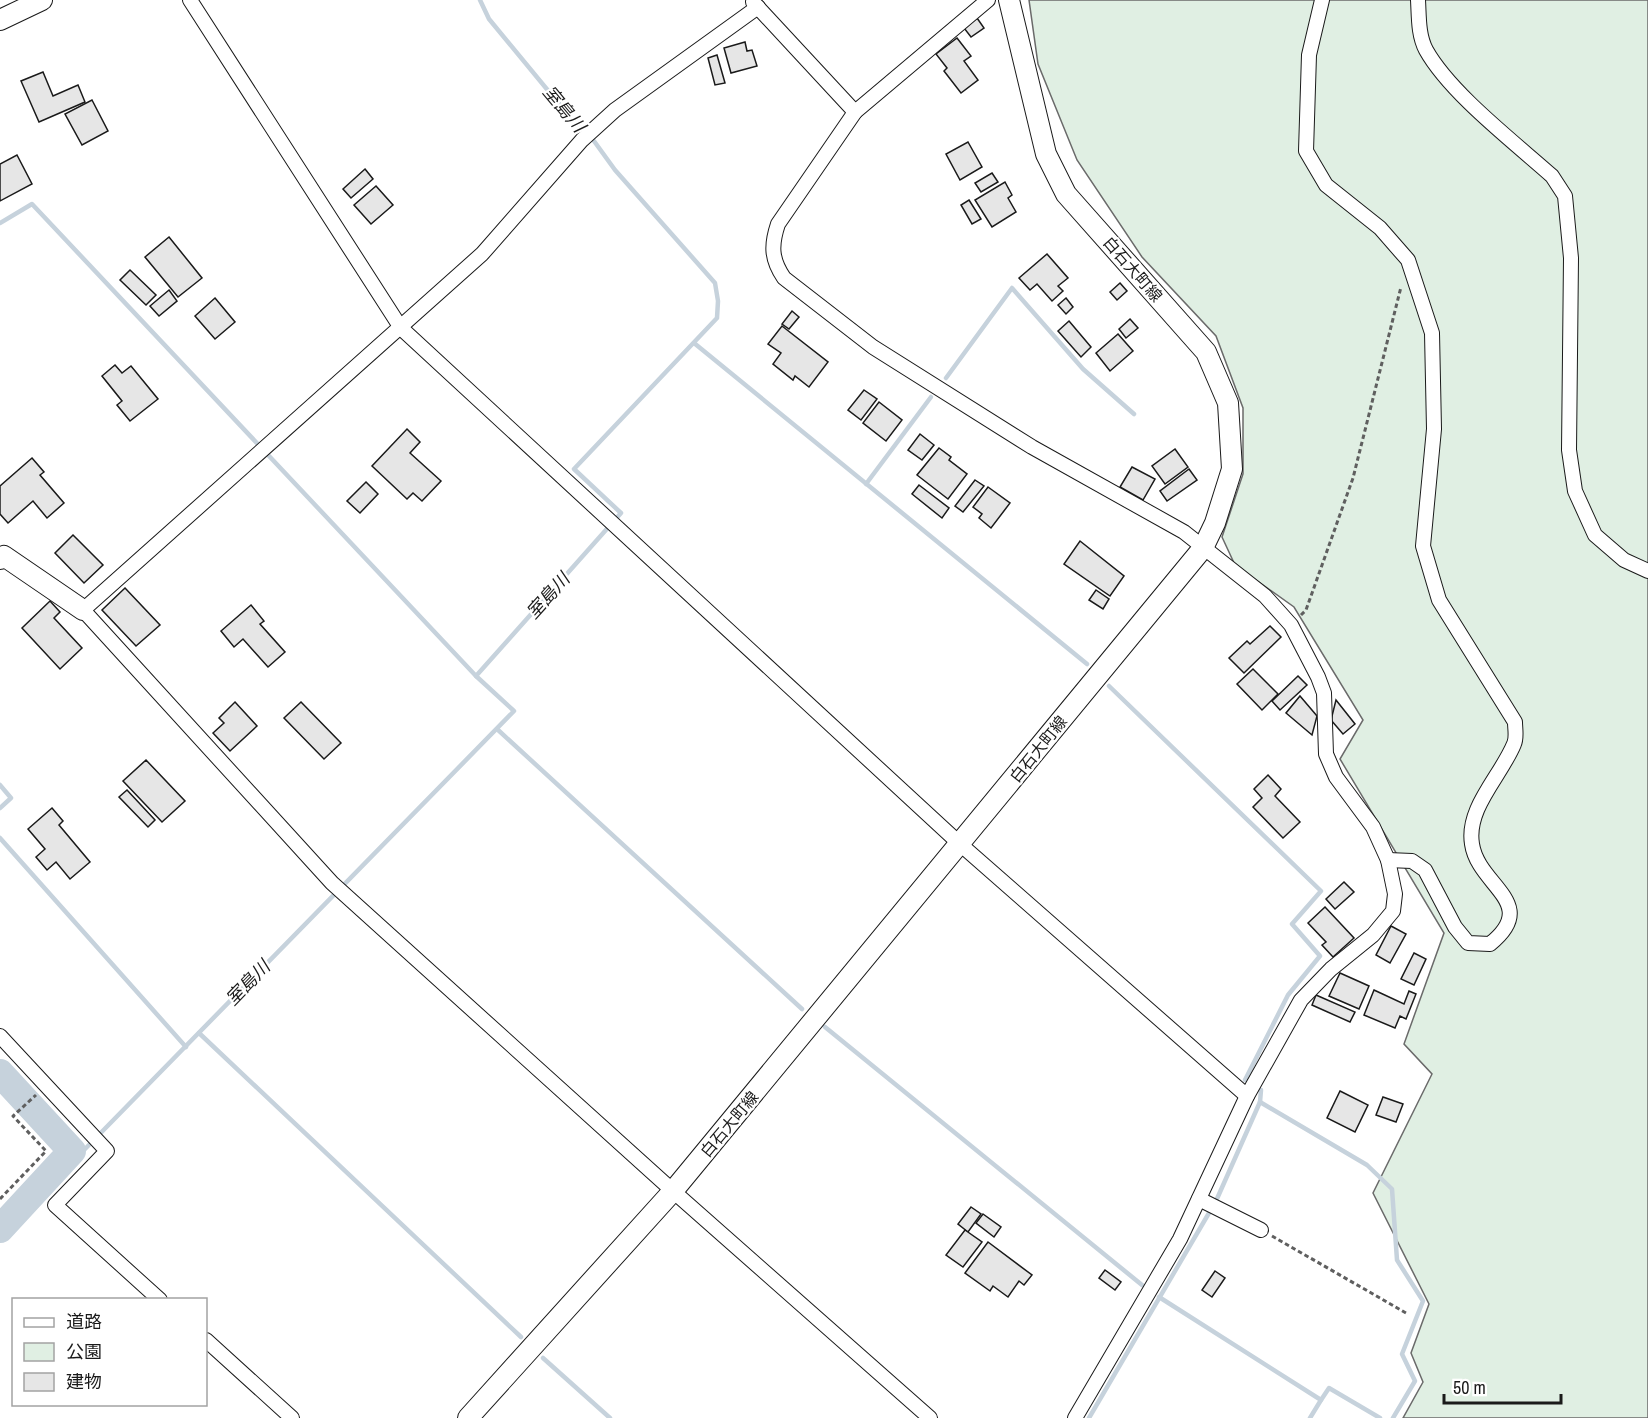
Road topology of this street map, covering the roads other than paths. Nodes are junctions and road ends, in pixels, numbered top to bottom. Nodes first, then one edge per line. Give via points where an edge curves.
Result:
1 (42, 0) edge
2 (190, 0) edge
3 (988, 0) edge
4 (1009, 0) edge
5 (1322, 0) edge
6 (1418, 0) edge
7 (755, 3) edge
8 (0, 20) edge
9 (855, 112) junction
10 (401, 328) junction
11 (1203, 548) junction
12 (1, 555) edge
13 (1648, 571) edge
14 (83, 610) junction
15 (960, 844) junction
16 (1388, 860) junction
17 (0, 1036) edge
18 (1247, 1096) junction
19 (673, 1191) junction
20 (1208, 1204) junction
21 (1260, 1230) road end
22 (159, 1298) edge
23 (207, 1341) edge
24 (292, 1418) edge
25 (468, 1418) edge
26 (930, 1418) edge
27 (1075, 1418) edge

1 - 8 main road
2 - 10 street
3 - 9 street
4 - 11 main road, 白石大町線 via 1046,154 1066,194 1206,352 1228,403 1232,469
5 - 16 street via 1309,56 1306,151 1326,185 1380,228 1408,260 1432,333 1434,429 1423,546 1439,600 1515,722 1516,742 1472,820 1472,845 1488,877 1508,902 1511,915 1504,933 1490,944 1468,943 1455,927 1425,870 1412,861
6 - 13 street via 1425,48 1446,79 1552,176 1565,196 1571,258 1569,450 1575,491 1595,535 1624,560
7 - 9 street
7 - 10 street via 615,110 582,140 482,254
9 - 11 street via 778,224 772,242 774,264 784,278 873,347 1032,447 1184,532
10 - 14 street
10 - 15 street
11 - 15 main road, 白石大町線
11 - 16 street via 1265,596 1291,625 1324,693 1326,754 1336,777 1373,827
12 - 14 main road
14 - 19 street via 332,883
15 - 18 street
15 - 19 main road, 白石大町線
16 - 18 street via 1395,894 1393,911 1373,935 1301,999
17 - 22 street via 107,1151 55,1205
18 - 20 street
19 - 25 main road, 白石大町線
19 - 26 street
20 - 21 street
20 - 27 street via 1180,1239
23 - 24 street

